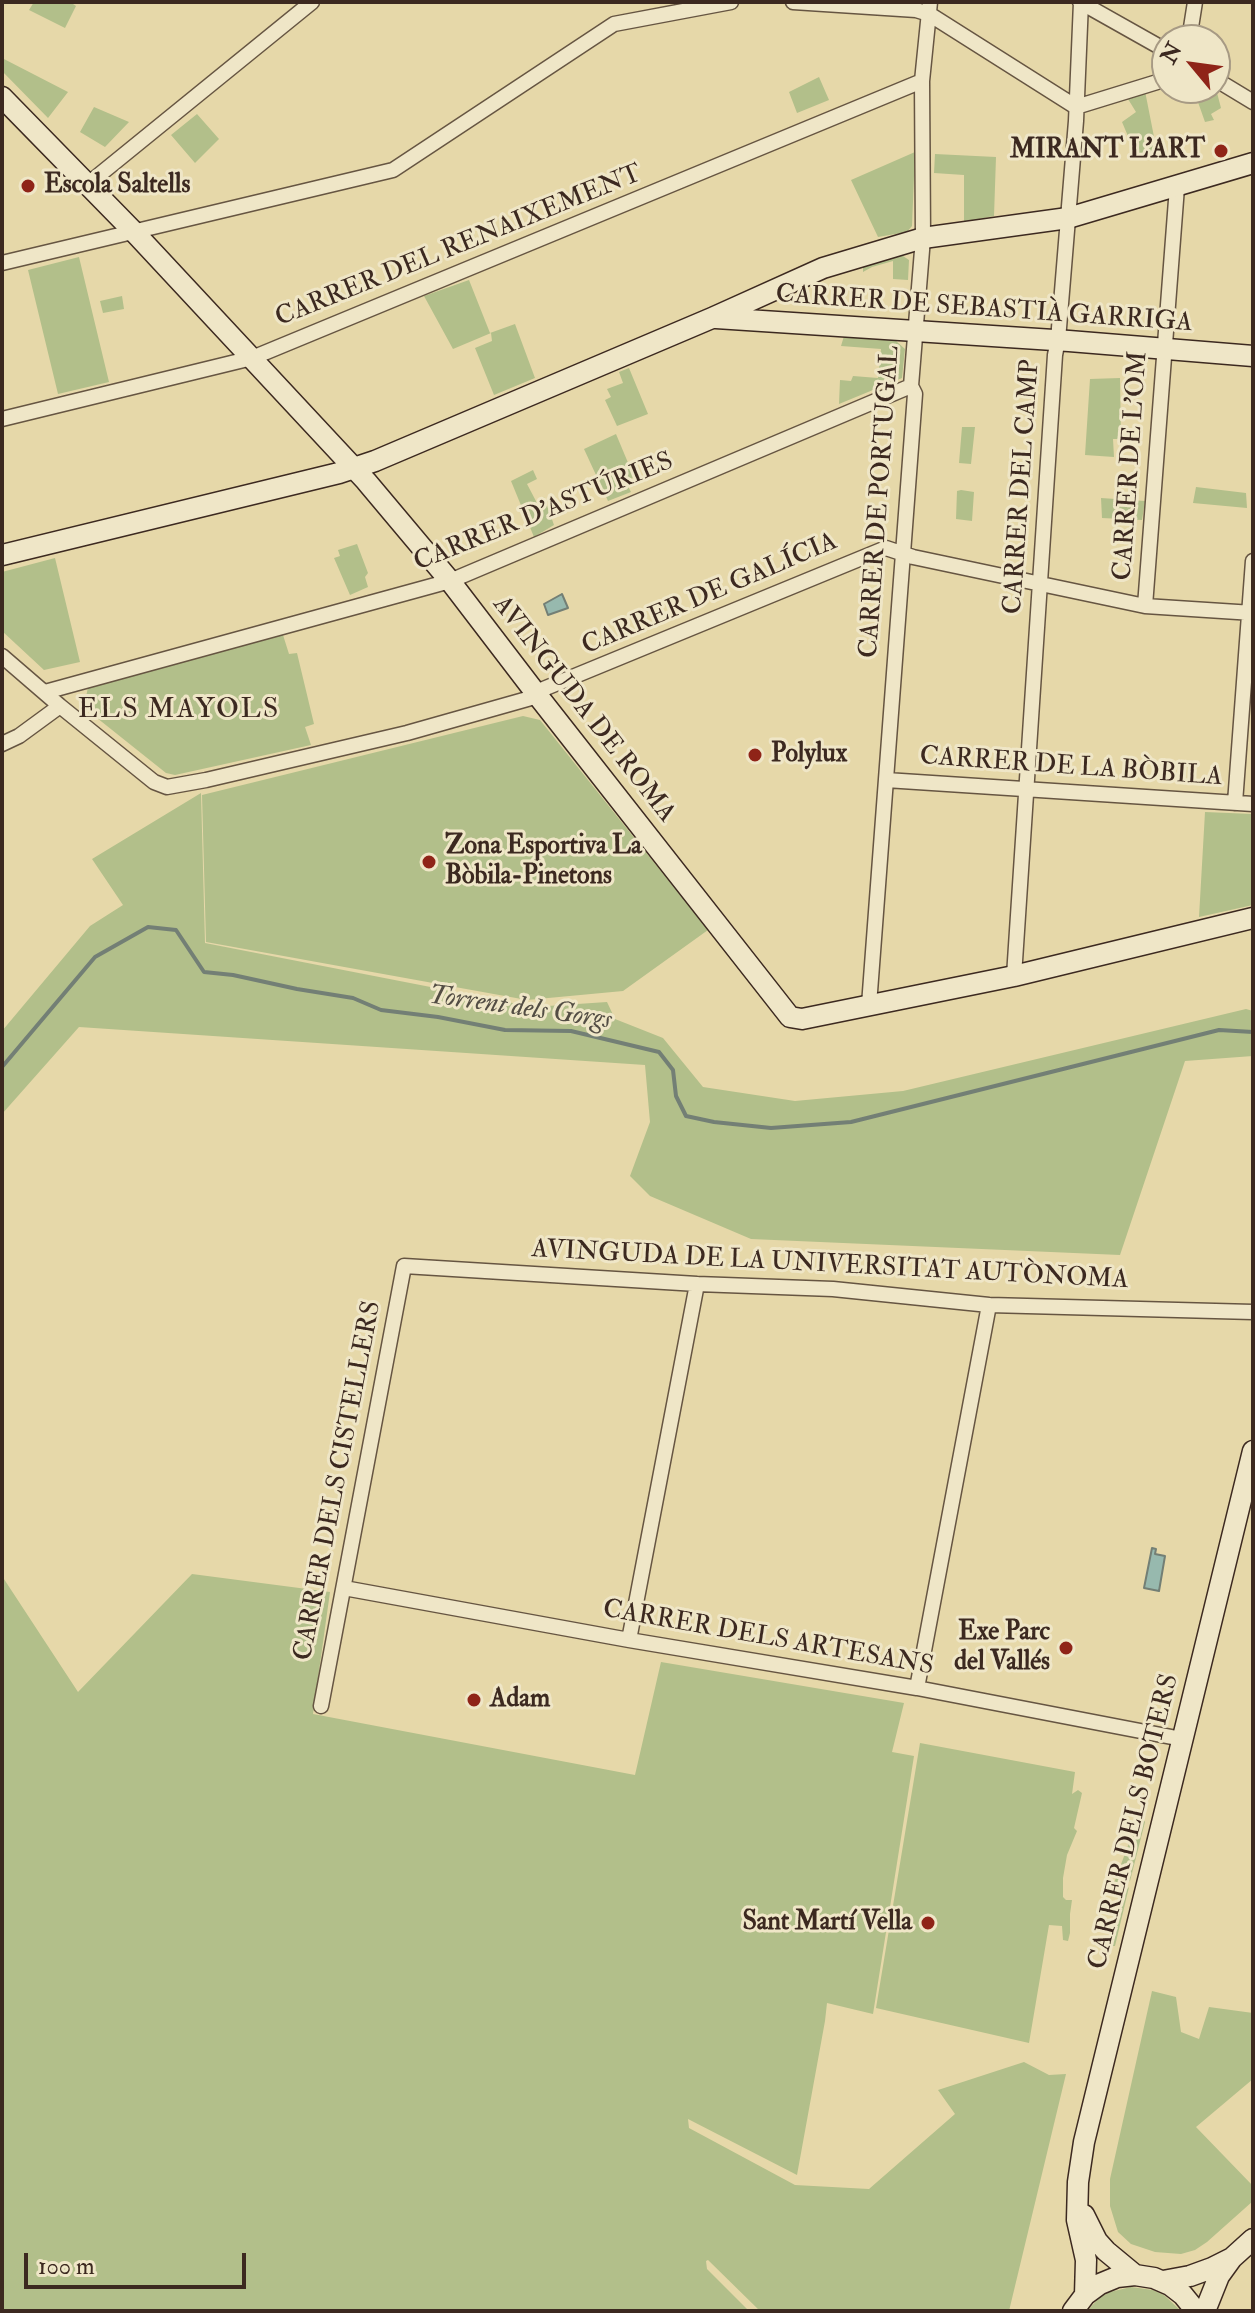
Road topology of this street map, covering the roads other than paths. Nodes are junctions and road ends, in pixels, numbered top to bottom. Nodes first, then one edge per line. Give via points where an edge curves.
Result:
1 (312, 2) edge
2 (793, 2) edge
3 (1081, 2) edge
4 (1195, 2) edge
5 (721, 3) edge
6 (930, 8) edge
7 (1192, 24) edge
8 (1151, 42) edge
9 (922, 81) junction
10 (1151, 84) edge
11 (1231, 89) edge
12 (2, 97) edge
13 (1253, 102) edge
14 (1076, 107) junction
15 (1253, 163) edge
16 (88, 184) junction
17 (1177, 187) junction
18 (1068, 218) junction
19 (134, 232) junction
20 (923, 238) junction
21 (2, 264) edge
22 (758, 297) junction
23 (712, 318) junction
24 (762, 322) junction
25 (917, 332) junction
26 (1058, 340) junction
27 (1164, 347) junction
28 (1253, 356) edge
29 (252, 358) junction
30 (911, 386) junction
31 (2, 419) edge
32 (355, 468) junction
33 (903, 552) junction
34 (2, 555) edge
35 (1253, 561) edge
36 (450, 581) junction
37 (1041, 584) junction
38 (1145, 606) junction
39 (1251, 612) edge
40 (2, 656) edge
41 (45, 692) junction
42 (537, 694) junction
43 (60, 706) junction
44 (2, 744) edge
45 (886, 780) junction
46 (1025, 790) junction
47 (1235, 803) junction
48 (1253, 804) edge
49 (1253, 918) edge
50 (1014, 976) junction
51 (869, 1005) junction
52 (404, 1266) joint
53 (697, 1284) junction
54 (989, 1305) junction
55 (1253, 1312) edge
56 (1253, 1451) edge
57 (344, 1588) junction
58 (629, 1640) junction
59 (917, 1688) junction
60 (321, 1706) dead end
61 (1182, 1739) junction
62 (1079, 2207) junction
63 (1253, 2239) edge
64 (1232, 2258) junction
65 (1135, 2275) junction
66 (1163, 2281) junction
67 (1079, 2303) edge
68 (1196, 2311) edge
69 (1205, 2311) edge

1 - 16 street
2 - 6 street
3 - 8 street
3 - 14 street, CARRER DEL CAMP
4 - 7 street
5 - 19 street via 614,24 393,170
6 - 9 street, CARRER DE PORTUGAL
6 - 14 street
9 - 20 street, CARRER DE PORTUGAL
9 - 29 street, CARRER DEL RENAIXEMENT
10 - 14 street
11 - 13 street
12 - 16 street, AVINGUDA DE ROMA
14 - 18 street, CARRER DEL CAMP
15 - 17 street
16 - 19 street, AVINGUDA DE ROMA
17 - 18 street
17 - 27 street, CARRER DE L'OM
18 - 20 street
18 - 26 street, CARRER DEL CAMP
19 - 21 street
19 - 29 street, AVINGUDA DE ROMA
20 - 22 street via 823,268
20 - 25 street, CARRER DE PORTUGAL
22 - 23 street
22 - 24 street
23 - 24 street, CARRER DE SEBASTIÀ GARRIGA
23 - 32 street
24 - 25 street, CARRER DE SEBASTIÀ GARRIGA
25 - 26 street, CARRER DE SEBASTIÀ GARRIGA
25 - 30 street, CARRER DE PORTUGAL
26 - 27 street, CARRER DE SEBASTIÀ GARRIGA
26 - 37 street, CARRER DEL CAMP
27 - 28 street, CARRER DE SEBASTIÀ GARRIGA
27 - 38 street, CARRER DE L'OM
29 - 31 street, CARRER DEL RENAIXEMENT
29 - 32 street, AVINGUDA DE ROMA
30 - 33 street, CARRER DE PORTUGAL via 915,394
30 - 36 street, CARRER D'ASTÚRIES
32 - 34 street
32 - 36 street, AVINGUDA DE ROMA
33 - 37 street
33 - 42 street, CARRER DE GALÍCIA via 886,548
33 - 45 street, CARRER DE PORTUGAL
35 - 39 street
36 - 41 street, CARRER D'ASTÚRIES
36 - 42 street, AVINGUDA DE ROMA
37 - 38 street
37 - 46 street, CARRER DEL CAMP
38 - 39 street
39 - 47 street
40 - 41 street, CARRER DE GALÍCIA
41 - 43 street, CARRER DE GALÍCIA
42 - 43 street, CARRER DE GALÍCIA via 407,733 167,787
42 - 51 street, AVINGUDA DE ROMA via 790,1017
43 - 44 street
45 - 46 street, CARRER DE LA BÒBILA
45 - 51 street, CARRER DE PORTUGAL
46 - 47 street, CARRER DE LA BÒBILA
46 - 50 street, CARRER DEL CAMP
47 - 48 street, CARRER DE LA BÒBILA
49 - 50 street, AVINGUDA DE ROMA
50 - 51 street, AVINGUDA DE ROMA
52 - 53 street, AVINGUDA DE LA UNIVERSITAT AUTÒNOMA
52 - 57 street, CARRER DELS CISTELLERS
53 - 54 street, AVINGUDA DE LA UNIVERSITAT AUTÒNOMA via 833,1289
53 - 58 street
54 - 55 street, AVINGUDA DE LA UNIVERSITAT AUTÒNOMA
54 - 59 street
56 - 61 street, CARRER DELS BOTERS
57 - 58 street, CARRER DELS ARTESANS
57 - 60 street, CARRER DELS CISTELLERS
58 - 59 street, CARRER DELS ARTESANS
59 - 61 street, CARRER DELS ARTESANS
61 - 62 street, CARRER DELS BOTERS via 1084,2142
62 - 65 street via 1097,2241
62 - 67 street, CARRER DELS BOTERS via 1086,2260
63 - 64 street
64 - 66 street
64 - 69 street
65 - 66 street
65 - 67 street via 1105,2281
66 - 68 street

